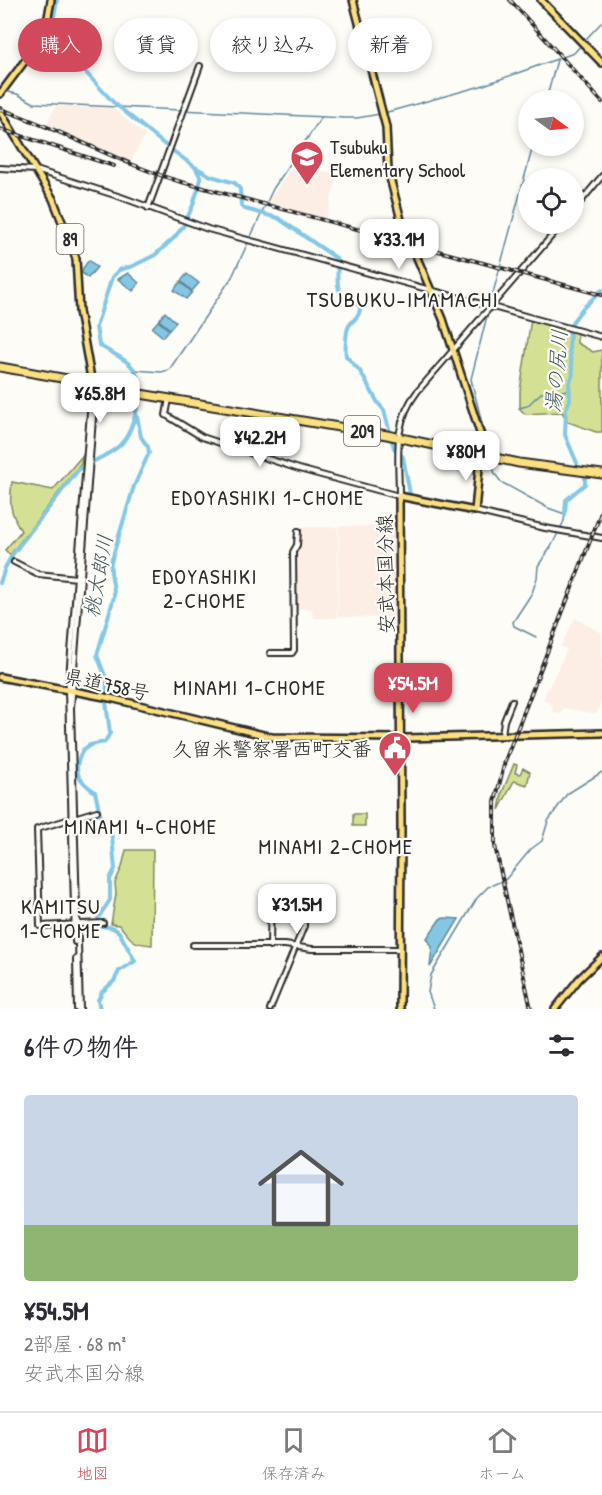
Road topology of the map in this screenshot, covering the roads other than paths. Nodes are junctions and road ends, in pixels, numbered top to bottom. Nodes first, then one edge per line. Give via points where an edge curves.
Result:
1 (51, 0) edge
2 (353, 0) edge
3 (541, 0) edge
4 (602, 63) edge
5 (200, 66) dead end
6 (0, 94) edge
7 (0, 111) edge
8 (0, 168) edge
9 (36, 170) junction
10 (602, 176) edge
11 (584, 197) edge
12 (148, 207) junction
13 (553, 234) edge
14 (432, 290) junction
15 (491, 306) junction
16 (602, 337) edge
17 (454, 349) junction
18 (0, 368) edge
19 (92, 384) junction
20 (147, 392) junction
21 (169, 398) junction
22 (399, 436) junction
23 (480, 454) junction
24 (87, 464) junction
25 (602, 472) edge
26 (399, 496) junction
27 (475, 511) junction
28 (298, 531) dead end
29 (602, 538) edge
30 (14, 562) dead end
31 (79, 578) junction
32 (270, 653) dead end
33 (0, 677) edge
34 (70, 690) junction
35 (512, 701) dead end
36 (602, 733) edge
37 (502, 735) junction
38 (401, 737) junction
39 (97, 811) dead end
40 (72, 819) junction
41 (103, 923) dead end
42 (76, 924) junction
43 (193, 945) dead end
44 (270, 946) junction
45 (297, 946) junction
46 (402, 949) junction
47 (602, 957) edge
48 (79, 1009) edge
49 (270, 1009) edge
50 (400, 1009) edge
51 (555, 1009) edge

1 - 6 main road via 45,34
2 - 14 main road via 384,118 388,171 401,220
3 - 4 main road
5 - 12 street
7 - 9 main road, 89
8 - 9 street
9 - 12 street
9 - 19 main road, 89 via 54,199 76,259 78,304
10 - 11 street
12 - 14 street via 190,223
13 - 15 street
14 - 15 street
14 - 17 main road
15 - 16 street
15 - 17 street
17 - 22 street via 410,400
17 - 23 main road via 480,433
18 - 19 highway, 209
19 - 20 highway, 209
19 - 24 street
19 - 24 street
20 - 21 highway, 209
20 - 22 highway, 209
21 - 22 highway, 209
21 - 26 street via 166,416 194,433 299,469
22 - 23 highway, 209
22 - 26 street
23 - 25 highway, 209
23 - 27 main road
24 - 31 street
24 - 31 street
26 - 27 main road, 安武本国分線
26 - 38 main road, 安武本国分線
27 - 29 street
28 - 32 street via 293,552 294,650
30 - 31 street via 38,574
31 - 34 street
33 - 34 main road, 県道758号
34 - 38 main road, 県道758号 via 267,736
34 - 40 street
35 - 37 street
36 - 37 main road, 県道758号
37 - 38 main road, 県道758号
38 - 46 main road, 安武本国分線
39 - 40 street
40 - 42 street
40 - 42 street via 37,829 40,926
41 - 42 street
42 - 48 street
43 - 44 street
44 - 45 street
44 - 45 street via 271,891 303,891 304,926
45 - 46 street
45 - 49 street
46 - 50 main road, 安武本国分線
47 - 51 main road

